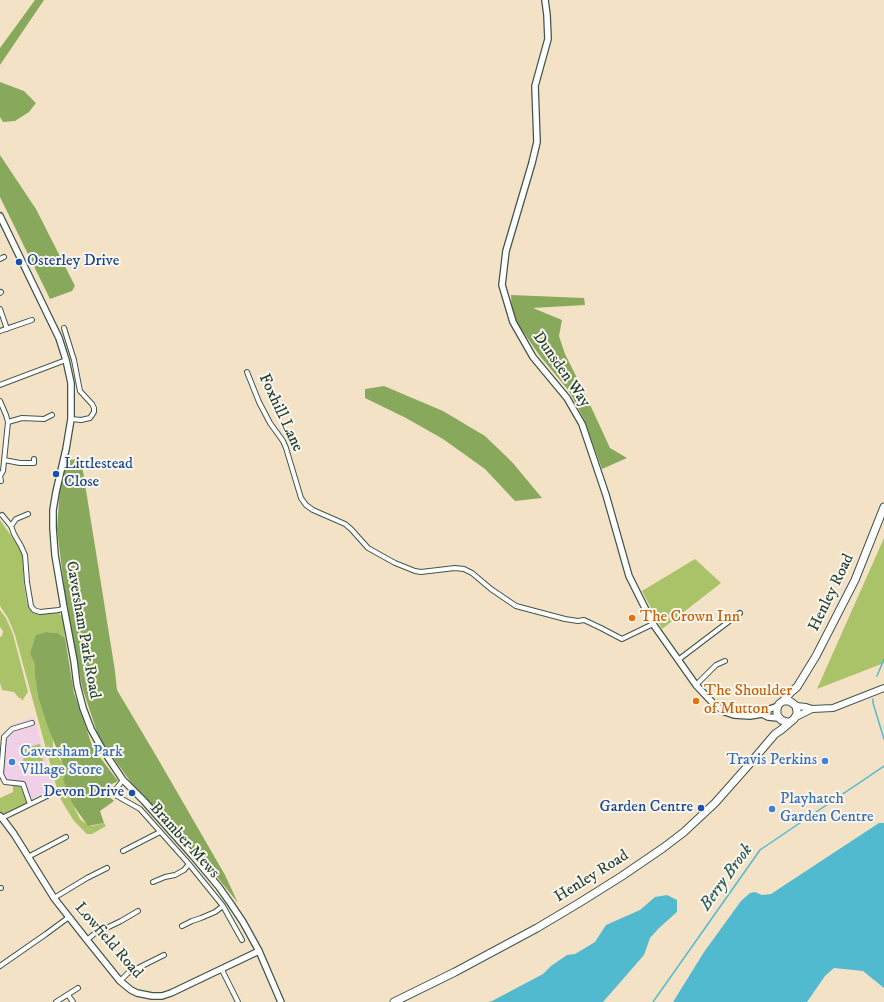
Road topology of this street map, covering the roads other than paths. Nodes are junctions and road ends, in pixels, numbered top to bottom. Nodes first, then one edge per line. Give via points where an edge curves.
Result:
1 (545, 0) edge
2 (0, 216) edge
3 (0, 309) edge
4 (32, 320) dead end
5 (7, 329) junction
6 (0, 331) edge
7 (66, 331) dead end
8 (66, 360) junction
9 (248, 372) dead end
10 (0, 384) edge
11 (0, 401) edge
12 (52, 415) dead end
13 (71, 419) junction
14 (8, 422) junction
15 (4, 460) junction
16 (34, 463) dead end
17 (1, 481) dead end
18 (884, 506) edge
19 (28, 514) dead end
20 (2, 515) dead end
21 (11, 526) junction
22 (64, 608) junction
23 (740, 613) dead end
24 (653, 624) junction
25 (678, 660) junction
26 (725, 661) dead end
27 (696, 685) junction
28 (797, 687) junction
29 (884, 688) edge
30 (780, 704) junction
31 (796, 706) junction
32 (812, 709) junction
33 (762, 714) junction
34 (778, 718) junction
35 (793, 719) junction
36 (32, 723) dead end
37 (775, 734) junction
38 (123, 780) junction
39 (49, 795) dead end
40 (30, 804) junction
41 (1, 817) edge
42 (160, 832) junction
43 (66, 837) dead end
44 (123, 851) dead end
45 (28, 857) junction
46 (189, 864) junction
47 (107, 868) dead end
48 (153, 882) dead end
49 (54, 898) junction
50 (223, 906) junction
51 (138, 910) dead end
52 (69, 917) junction
53 (182, 926) dead end
54 (86, 940) junction
55 (242, 940) dead end
56 (259, 952) junction
57 (164, 955) dead end
58 (0, 966) edge
59 (222, 970) junction
60 (120, 980) junction
61 (78, 988) dead end
62 (68, 995) junction
63 (56, 1002) edge
64 (73, 1002) edge
65 (238, 1002) edge
66 (281, 1002) edge
67 (394, 1002) edge

1 - 24 street, Dunsden Way via 548,39 535,86 537,142 506,251 502,285 513,322 534,356 567,398 582,424 606,495 628,576
2 - 8 street, Caversham Park Road via 59,338
3 - 5 street
4 - 5 street
5 - 6 street
7 - 13 street via 80,391 94,408 90,418
8 - 10 street
8 - 13 street, Caversham Park Road via 71,383
9 - 24 street, Foxhill Lane via 259,402 286,448 301,498 306,506 345,524 368,548 415,571 455,568 464,570 472,573 516,606 565,619 584,620 622,639
11 - 14 street
12 - 14 street
13 - 22 street, Caversham Park Road via 53,510 53,540
14 - 15 street
15 - 16 street
15 - 17 street
18 - 28 main road, Henley Road via 855,580
19 - 21 street via 16,519
20 - 21 street
21 - 22 street via 25,554 31,606 40,612
22 - 38 street, Caversham Park Road via 83,708 91,729
23 - 25 street
24 - 25 street, Dunsden Way
25 - 27 street, Dunsden Way
26 - 27 street via 716,665
27 - 33 street, Dunsden Way via 725,712 739,716
28 - 30 main road, Henley Road
28 - 31 main road, Henley Road
29 - 32 main road via 833,708
30 - 31 main road via 789,701
30 - 33 street, Dunsden Way
30 - 34 main road via 776,713
31 - 32 main road
31 - 35 main road via 798,711
32 - 35 main road
33 - 34 street, Dunsden Way
34 - 35 main road via 784,722
34 - 37 main road, Henley Road
35 - 37 main road, Henley Road
36 - 40 street via 12,729 4,737 1,774 5,782 23,784
37 - 67 main road, Henley Road via 715,803 663,848 537,928
38 - 42 street, Bramber Mews via 116,789 117,796 140,809
38 - 56 street, Caversham Park Road via 219,887 243,922
39 - 40 street
40 - 41 street
41 - 45 street, Lowfield Road
42 - 44 street
42 - 46 street, Bramber Mews
43 - 45 street
45 - 49 street, Lowfield Road
46 - 48 street via 175,875
46 - 50 street, Bramber Mews
47 - 49 street
49 - 52 street, Lowfield Road
50 - 53 street
50 - 55 street, Bramber Mews
51 - 54 street
52 - 54 street, Lowfield Road
52 - 58 street
54 - 60 street, Lowfield Road
56 - 59 street, Lowfield Road
56 - 66 street, Caversham Park Road
57 - 60 street via 128,973
59 - 60 street, Lowfield Road via 162,996 137,993
59 - 65 street
61 - 62 street
62 - 63 street
62 - 64 street

